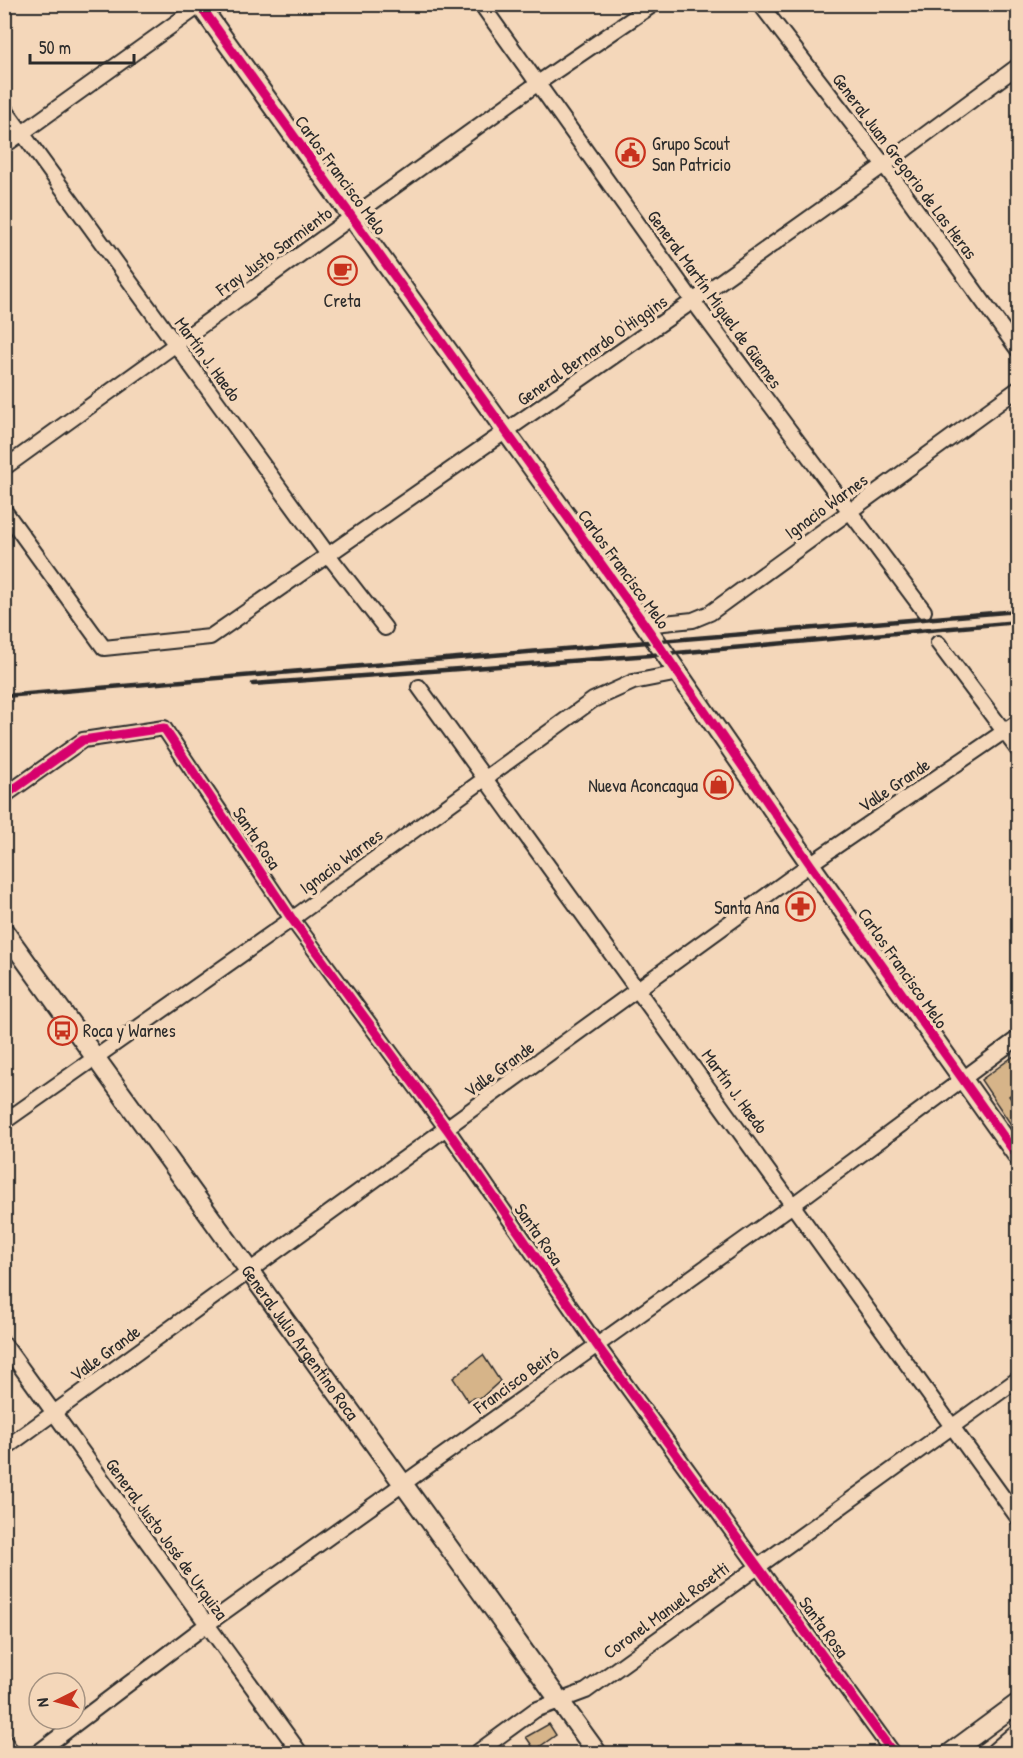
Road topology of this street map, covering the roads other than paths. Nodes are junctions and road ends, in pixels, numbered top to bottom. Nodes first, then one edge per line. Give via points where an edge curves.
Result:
1 (481, 4) edge
2 (654, 4) edge
3 (760, 4) edge
4 (200, 5) edge
5 (1018, 66) edge
6 (538, 83) junction
7 (4, 108) edge
8 (22, 133) junction
9 (4, 146) edge
10 (884, 165) junction
11 (351, 218) junction
12 (693, 301) junction
13 (175, 344) junction
14 (1018, 350) edge
15 (1018, 389) edge
16 (505, 433) junction
17 (4, 468) edge
18 (4, 510) edge
19 (849, 511) junction
20 (329, 556) junction
21 (924, 611) dead end
22 (645, 625) junction
23 (385, 628) dead end
24 (938, 643) dead end
25 (679, 673) junction
26 (419, 687) dead end
27 (1018, 722) edge
28 (1005, 731) junction
29 (1018, 750) edge
30 (486, 779) junction
31 (4, 796) edge
32 (810, 864) junction
33 (292, 919) junction
34 (4, 931) edge
35 (639, 990) junction
36 (1018, 1038) edge
37 (94, 1057) junction
38 (962, 1079) junction
39 (4, 1122) edge
40 (447, 1129) junction
41 (1018, 1157) edge
42 (794, 1204) junction
43 (248, 1270) junction
44 (4, 1344) edge
45 (596, 1344) junction
46 (1018, 1379) edge
47 (54, 1413) junction
48 (952, 1426) junction
49 (4, 1449) edge
50 (401, 1484) junction
51 (1018, 1518) edge
52 (759, 1564) junction
53 (206, 1624) junction
54 (559, 1701) junction
55 (1018, 1703) edge
56 (1018, 1737) edge
57 (4, 1741) edge
58 (13, 1754) edge
59 (36, 1754) edge
60 (301, 1754) edge
61 (475, 1754) edge
62 (598, 1754) edge
63 (894, 1754) edge
64 (949, 1754) edge
65 (998, 1754) edge

1 - 6 street, General Martín Miguel de Güemes
2 - 6 street, Fray Justo Sarmiento
3 - 10 street, General Juan Gregorio de Las Heras
4 - 8 street
4 - 11 street, Carlos Francisco Melo
5 - 10 street, General Bernardo O'Higgins
6 - 11 street, Fray Justo Sarmiento
6 - 12 street, General Martín Miguel de Güemes
7 - 8 street, Martín J. Haedo
8 - 9 street
8 - 13 street, Martín J. Haedo
10 - 12 street, General Bernardo O'Higgins
10 - 14 street, General Juan Gregorio de Las Heras
11 - 13 street, Fray Justo Sarmiento
11 - 16 street, Carlos Francisco Melo
12 - 16 street, General Bernardo O'Higgins
12 - 19 street, General Martín Miguel de Güemes
13 - 17 street, Fray Justo Sarmiento
13 - 20 street, Martín J. Haedo
15 - 19 street, Ignacio Warnes
16 - 20 street, General Bernardo O'Higgins
16 - 22 street, Carlos Francisco Melo
18 - 20 street, General Bernardo O'Higgins via 104,648 210,637
19 - 21 street, General Martín Miguel de Güemes
19 - 22 street, Ignacio Warnes via 710,613 693,620
20 - 23 street, Martín J. Haedo
22 - 25 street, Carlos Francisco Melo
24 - 28 street
25 - 30 street, Ignacio Warnes via 633,682 593,700
25 - 32 street, Carlos Francisco Melo
26 - 30 street, Martín J. Haedo
27 - 28 street, Valle Grande
28 - 29 street
28 - 32 street, Valle Grande
30 - 33 street, Ignacio Warnes
30 - 35 street, Martín J. Haedo
31 - 33 street, Santa Rosa via 83,740 164,728
32 - 35 street, Valle Grande
32 - 38 street, Carlos Francisco Melo
33 - 37 street, Ignacio Warnes
33 - 40 street, Santa Rosa
34 - 37 street, General Julio Argentino Roca
35 - 40 street, Valle Grande
35 - 42 street, Martín J. Haedo
36 - 38 street, Francisco Beiró
37 - 39 street, Ignacio Warnes
37 - 43 street, General Julio Argentino Roca
38 - 41 street, Carlos Francisco Melo
38 - 42 street, Francisco Beiró
40 - 43 street, Valle Grande
40 - 45 street, Santa Rosa
42 - 45 street, Francisco Beiró
42 - 48 street, Martín J. Haedo
43 - 47 street, Valle Grande
43 - 50 street, General Julio Argentino Roca
44 - 47 street, General Justo José de Urquiza
45 - 50 street, Francisco Beiró
45 - 52 street, Santa Rosa
46 - 48 street, Coronel Manuel Rosetti
47 - 49 street, Valle Grande
47 - 53 street, General Justo José de Urquiza
48 - 51 street, Martín J. Haedo
48 - 52 street, Coronel Manuel Rosetti
50 - 53 street, Francisco Beiró
50 - 54 street, General Julio Argentino Roca
52 - 54 street, Coronel Manuel Rosetti via 586,1691
52 - 63 street, Santa Rosa
53 - 59 street, Francisco Beiró
53 - 60 street, General Justo José de Urquiza
54 - 61 street, Coronel Manuel Rosetti via 535,1710
54 - 62 street, General Julio Argentino Roca
55 - 64 street
56 - 65 highway
57 - 58 street

